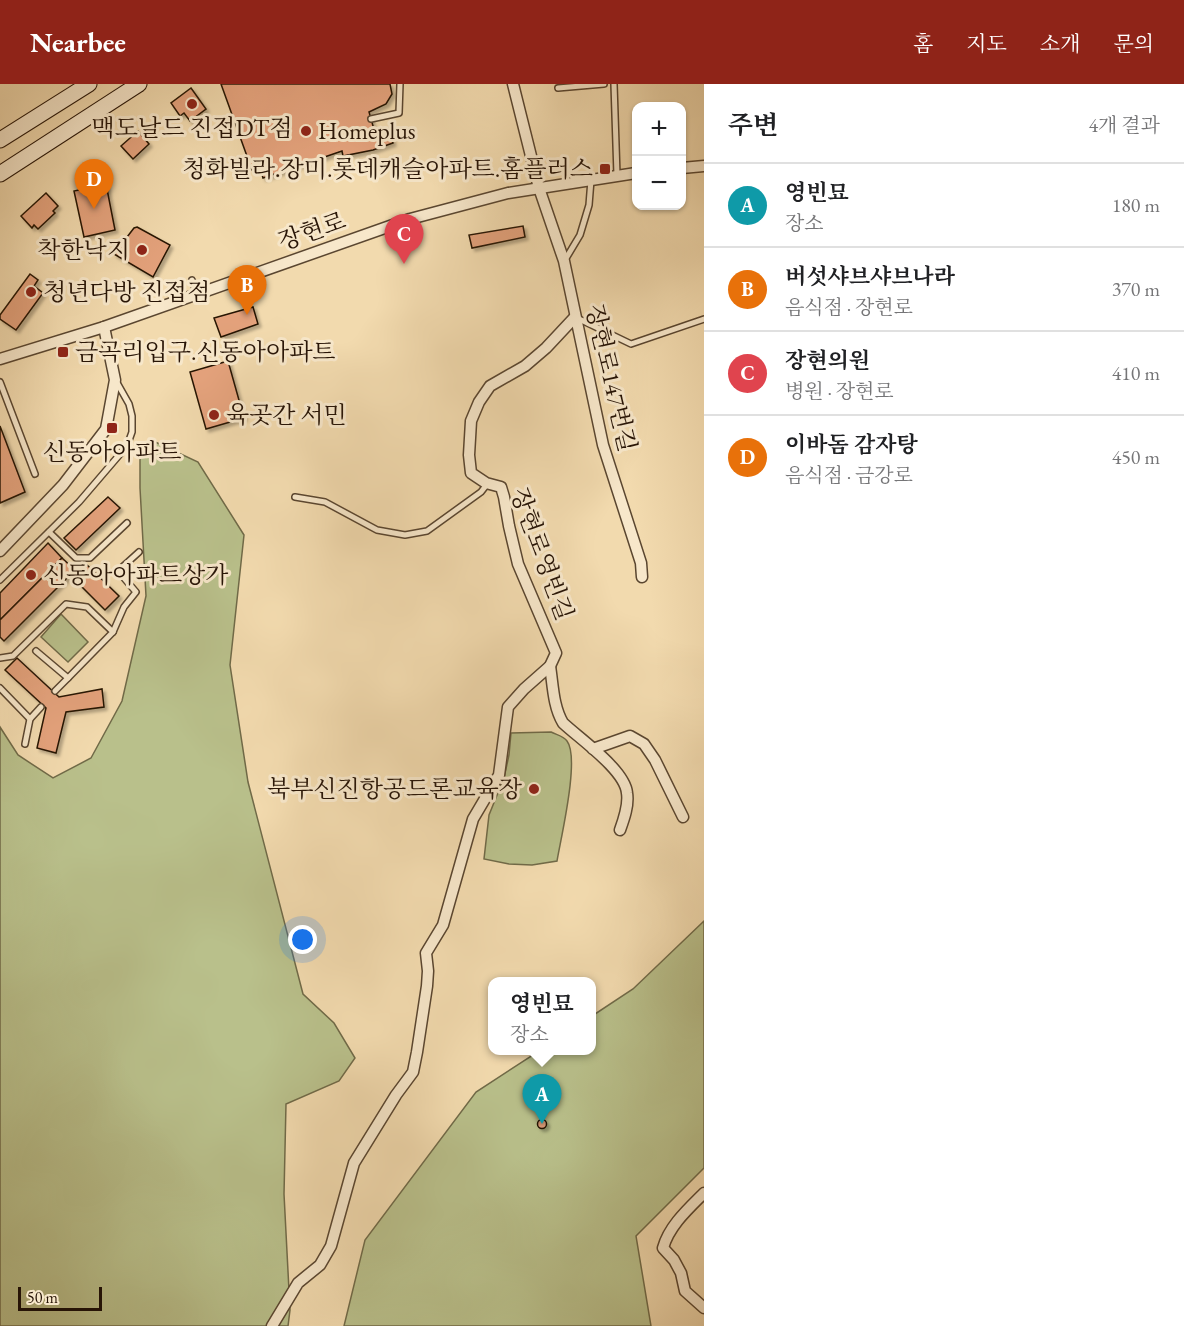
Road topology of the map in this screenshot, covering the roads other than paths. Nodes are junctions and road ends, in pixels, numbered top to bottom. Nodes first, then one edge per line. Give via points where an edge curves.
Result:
1 (89, 84) edge
2 (139, 84) edge
3 (400, 84) edge
4 (513, 84) edge
5 (604, 84) edge
6 (614, 84) edge
7 (558, 88) dead end
8 (371, 119) dead end
9 (0, 140) edge
10 (704, 166) edge
11 (686, 168) edge
12 (632, 173) edge
13 (0, 174) edge
14 (617, 175) junction
15 (591, 180) junction
16 (539, 188) junction
17 (564, 261) junction
18 (192, 280) dead end
19 (197, 294) junction
20 (575, 317) junction
21 (704, 319) edge
22 (104, 327) junction
23 (0, 359) edge
24 (115, 380) junction
25 (0, 382) edge
26 (2, 396) edge
27 (35, 474) dead end
28 (488, 483) junction
29 (295, 497) dead end
30 (127, 523) dead end
31 (49, 532) junction
32 (0, 551) edge
33 (138, 552) dead end
34 (642, 577) dead end
35 (0, 580) edge
36 (113, 632) junction
37 (36, 651) dead end
38 (0, 658) edge
39 (550, 666) junction
40 (68, 678) junction
41 (0, 687) edge
42 (56, 691) dead end
43 (41, 707) dead end
44 (30, 719) junction
45 (26, 744) dead end
46 (593, 749) junction
47 (683, 817) dead end
48 (620, 830) dead end
49 (704, 1193) edge
50 (704, 1308) edge
51 (272, 1326) edge

1 - 9 main road
2 - 13 main road
3 - 8 lane via 399,113
4 - 16 street
5 - 7 lane
6 - 14 lane
10 - 11 street
12 - 14 street, 장현로
14 - 15 street, 장현로
15 - 16 street, 장현로
15 - 17 lane via 580,236
16 - 17 street, 장현로147번길
16 - 19 street, 장현로 via 410,219
17 - 20 street, 장현로147번길
18 - 19 lane
19 - 22 street, 장현로
20 - 21 lane via 631,344
20 - 28 street, 장현로영빈길 via 525,366 490,386 479,402 471,422 469,455 471,473
20 - 34 street, 장현로147번길 via 603,445 641,563
22 - 23 street, 장현로
22 - 24 street
24 - 31 lane via 132,416 127,446
24 - 32 street via 106,429 63,485
25 - 26 lane
26 - 27 lane
28 - 29 lane via 427,531 405,536 377,530 325,502
28 - 39 street, 장현로영빈길 via 501,487 518,564 556,653
30 - 31 lane via 90,558 76,558
31 - 35 lane
33 - 36 lane via 118,571 136,592
36 - 38 lane via 87,608 66,604 13,656
36 - 40 lane
37 - 40 lane
39 - 46 street via 558,715
39 - 51 street via 508,707 499,775 473,819 443,926 426,953 427,986 413,1072 354,1163 331,1246 320,1265 298,1283
40 - 42 lane
41 - 44 lane
43 - 44 lane
44 - 45 lane
46 - 47 street via 630,736 644,744
46 - 48 street via 624,782 628,794
49 - 50 street via 666,1237 663,1248 681,1273 685,1291

